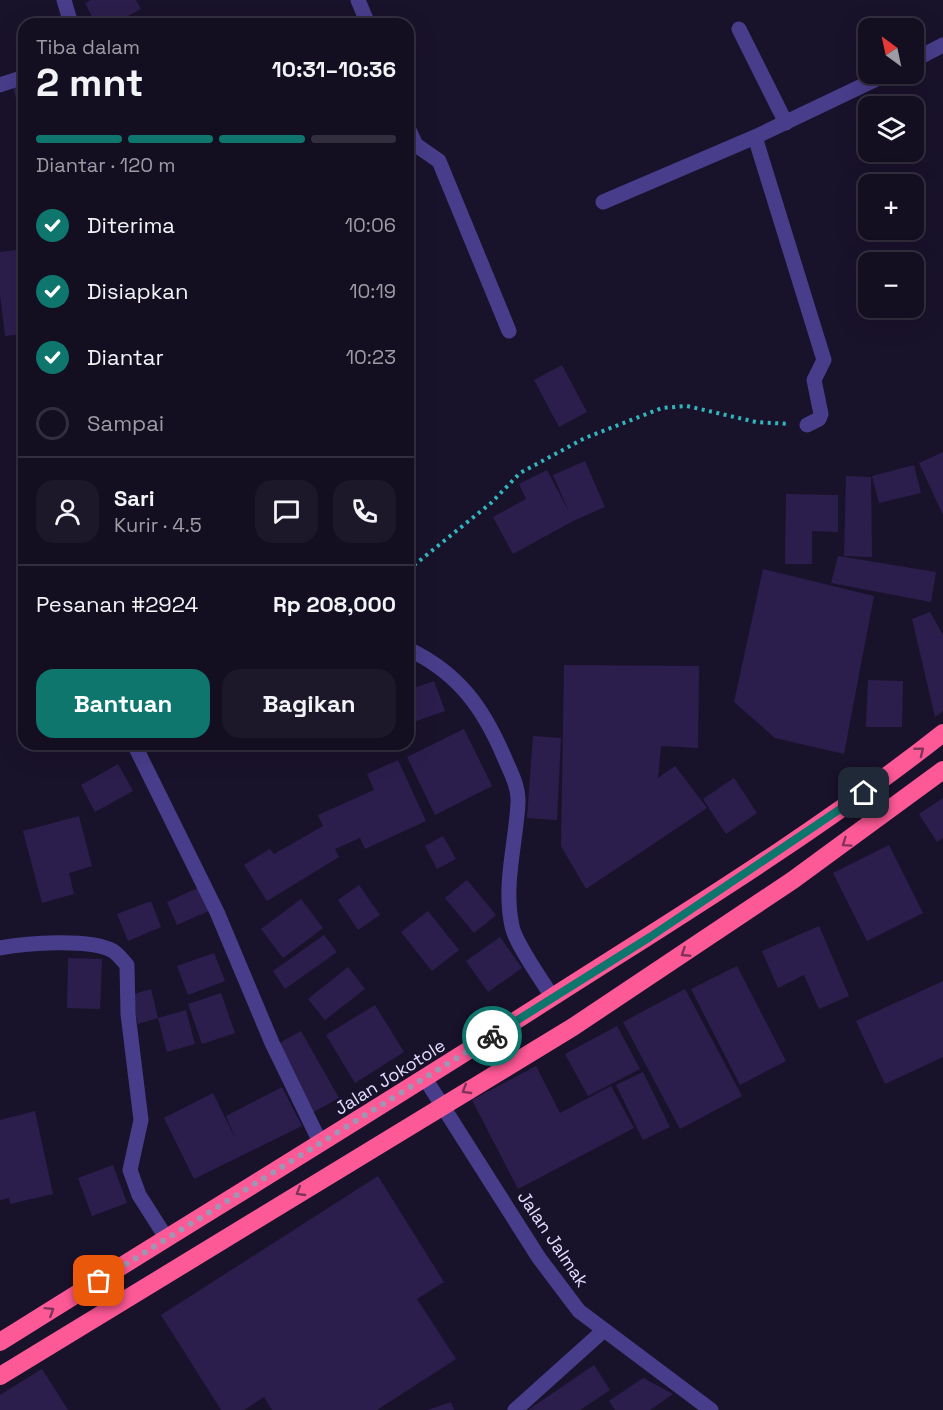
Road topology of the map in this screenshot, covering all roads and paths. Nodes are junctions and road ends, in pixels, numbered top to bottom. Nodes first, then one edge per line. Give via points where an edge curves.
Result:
1 (64, 0) edge
2 (358, 0) edge
3 (69, 18) edge
4 (366, 18) edge
5 (739, 29) dead end
6 (943, 45) edge
7 (924, 55) edge
8 (18, 80) edge
9 (866, 84) edge
10 (0, 85) edge
11 (786, 123) junction
12 (755, 137) junction
13 (414, 141) edge
14 (603, 202) dead end
15 (509, 331) dead end
16 (807, 425) joint
17 (414, 565) edge
18 (414, 653) edge
19 (943, 733) edge
20 (137, 750) edge
21 (943, 770) edge
22 (0, 948) edge
23 (552, 997) junction
24 (426, 1080) junction
25 (443, 1104) junction
26 (321, 1144) junction
27 (167, 1239) junction
28 (82, 1291) junction
29 (99, 1316) junction
30 (603, 1331) junction
31 (0, 1342) edge
32 (0, 1376) edge
33 (515, 1410) edge
34 (711, 1410) edge

1 - 3 street
2 - 4 street
5 - 11 street
6 - 7 street
8 - 10 street
9 - 11 street
11 - 12 street
12 - 14 street
12 - 16 street via 824,360 814,380 821,414
13 - 15 street via 439,161
16 - 17 path via 756,422 687,406 662,408 585,438 520,472 491,503
18 - 23 street via 469,693 494,731 515,782 518,801 510,861 512,928
23 -> 19 highway, Jalan Jokotole via 650,937 817,825
20 - 26 street via 217,912 272,1043
21 -> 25 highway via 729,923 573,1026
22 - 27 street via 32,942 76,944 113,951 127,965 133,1065 141,1120 130,1170 139,1195
23 - 24 highway, Jalan Jokotole
24 - 25 street, Jalan Jalmak
24 - 26 highway, Jalan Jokotole
25 -> 29 highway
25 - 30 street, Jalan Jalmak via 539,1258 579,1311
26 - 27 highway, Jalan Jokotole
27 - 28 highway, Jalan Jokotole
28 - 29 highway
31 -> 28 highway, Jalan Jokotole
29 - 32 highway
30 - 33 street
30 - 34 street, Jalan Jalmak

